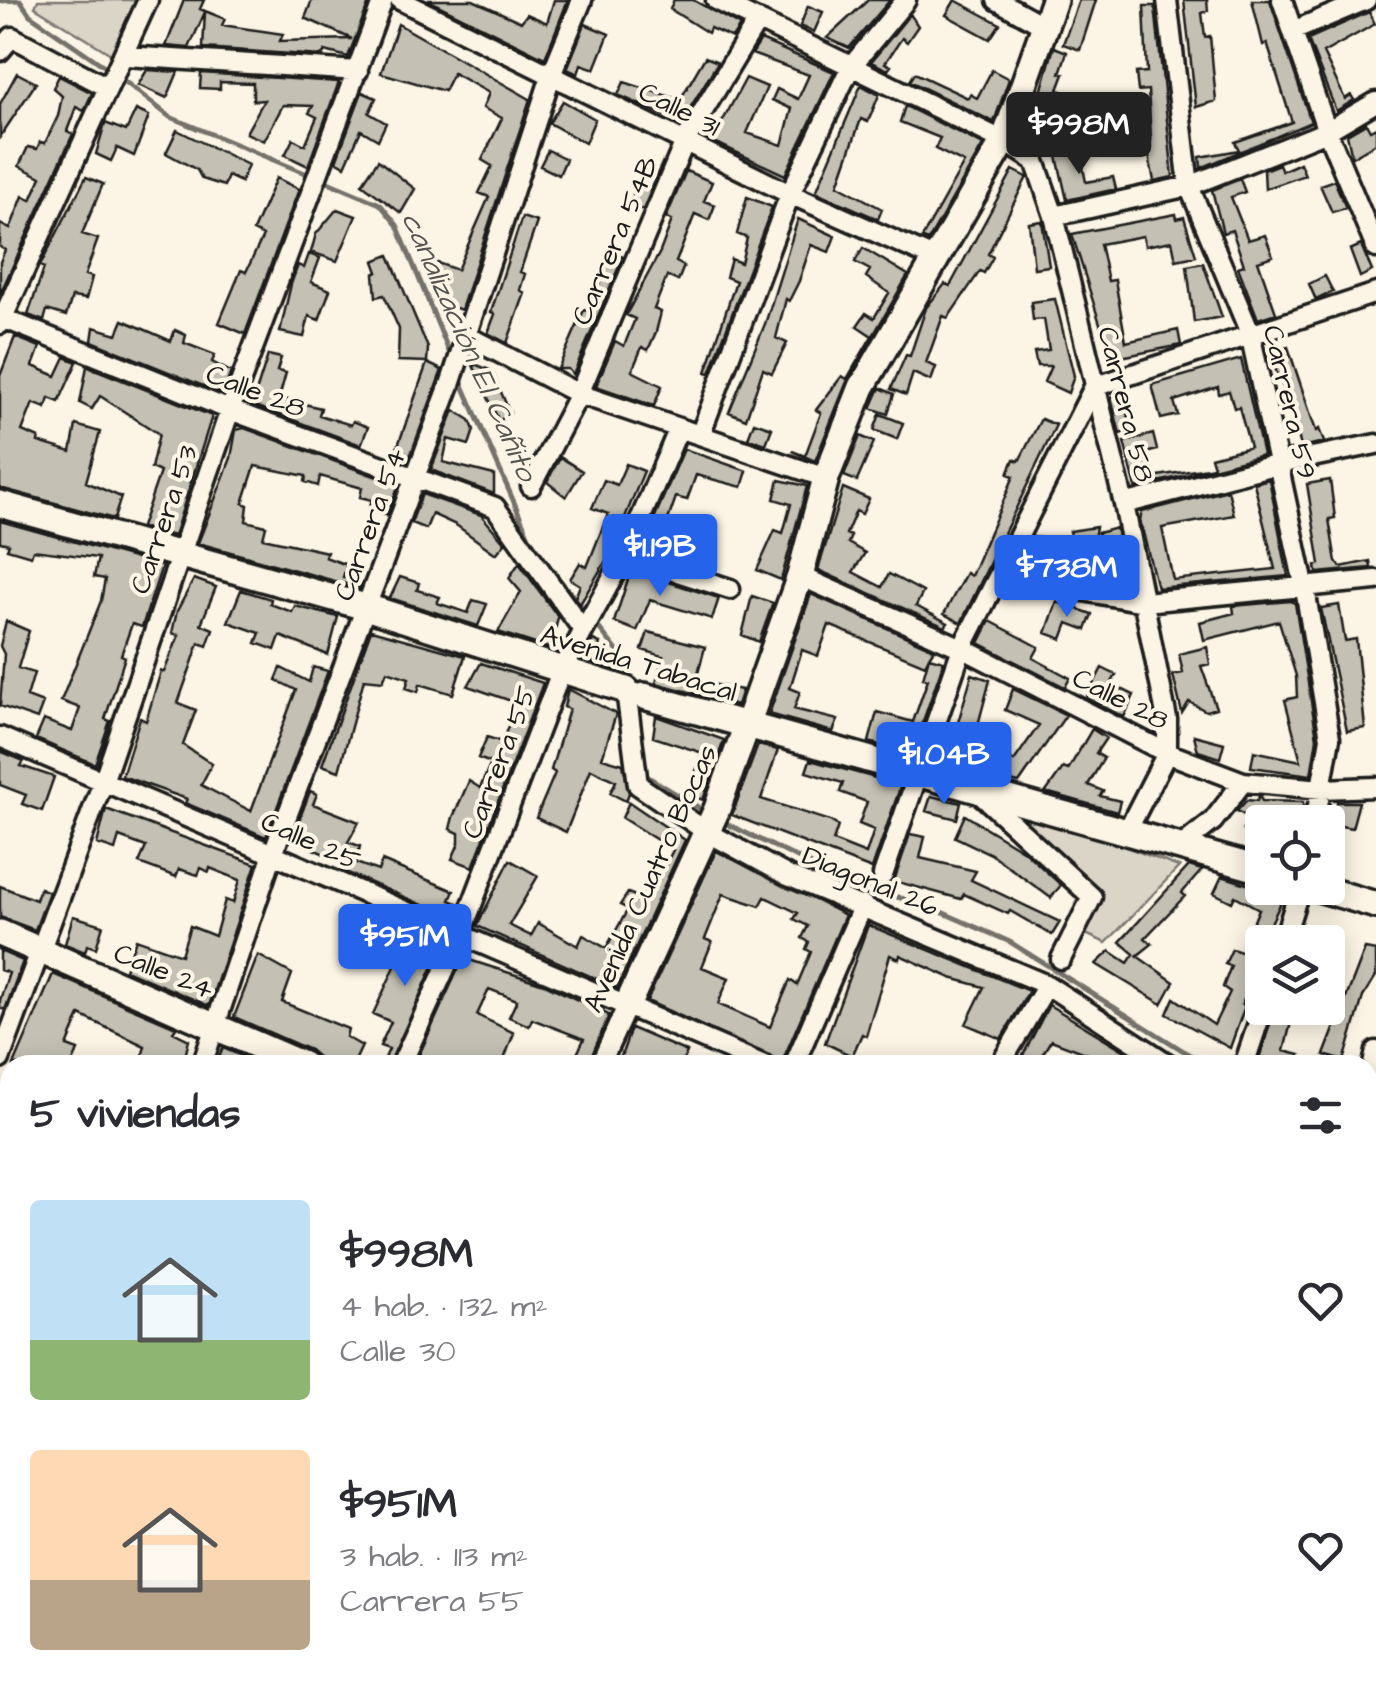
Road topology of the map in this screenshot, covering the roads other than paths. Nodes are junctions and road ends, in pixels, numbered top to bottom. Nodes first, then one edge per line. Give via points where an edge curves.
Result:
1 (148, 0) edge
2 (384, 0) edge
3 (400, 0) edge
4 (582, 0) edge
5 (716, 0) edge
6 (906, 0) edge
7 (996, 0) edge
8 (1054, 0) edge
9 (1167, 0) edge
10 (1282, 0) edge
11 (1366, 0) edge
12 (758, 20) junction
13 (1044, 26) junction
14 (1293, 31) junction
15 (6, 44) edge
16 (850, 68) junction
17 (358, 71) junction
18 (116, 72) junction
19 (552, 73) junction
20 (1376, 102) edge
21 (1327, 130) junction
22 (685, 141) junction
23 (1004, 141) junction
24 (1189, 186) junction
25 (790, 194) junction
26 (1054, 216) junction
27 (1376, 248) edge
28 (938, 260) junction
29 (1376, 292) edge
30 (1, 320) edge
31 (1250, 334) junction
32 (465, 335) junction
33 (1094, 386) junction
34 (579, 394) junction
35 (230, 410) junction
36 (679, 428) junction
37 (702, 433) junction
38 (1376, 444) edge
39 (1278, 464) junction
40 (826, 478) junction
41 (414, 481) junction
42 (530, 486) dead end
43 (0, 504) edge
44 (1124, 504) junction
45 (625, 554) junction
46 (178, 557) junction
47 (800, 576) junction
48 (1000, 576) junction
49 (1376, 580) edge
50 (730, 589) dead end
51 (1305, 589) junction
52 (1144, 602) junction
53 (369, 608) junction
54 (583, 630) junction
55 (962, 648) junction
56 (561, 672) junction
57 (634, 692) junction
58 (747, 726) junction
59 (0, 738) edge
60 (1168, 753) junction
61 (922, 772) junction
62 (103, 782) junction
63 (1243, 782) junction
64 (1376, 786) edge
65 (1322, 789) junction
66 (976, 790) junction
67 (1319, 805) edge
68 (709, 825) junction
69 (1127, 832) junction
70 (1184, 844) junction
71 (273, 853) junction
72 (1245, 864) edge
73 (883, 875) dead end
74 (1345, 896) edge
75 (863, 905) junction
76 (1376, 905) edge
77 (0, 933) edge
78 (460, 936) junction
79 (40, 952) junction
80 (1060, 959) dead end
81 (1047, 984) junction
82 (628, 1006) junction
83 (218, 1025) junction
84 (1258, 1025) edge
85 (1, 1055) edge
86 (206, 1055) edge
87 (282, 1055) edge
88 (406, 1055) edge
89 (605, 1055) edge
90 (741, 1055) edge
91 (798, 1055) edge
92 (1006, 1055) edge
93 (1155, 1055) edge
94 (1248, 1055) edge

1 - 18 street
2 - 17 street, Carrera 53
3 - 19 street, Calle 31
4 - 19 street, Carrera 54
5 - 12 street
6 - 16 street
7 - 13 street
8 - 13 street, Avenida Cuatro Bocas
9 - 24 street, Carrera 59
10 - 14 street
11 - 14 street
12 - 16 street
12 - 22 street, Carrera 54B
13 - 23 street, Avenida Cuatro Bocas
14 - 21 street
15 - 18 street
16 - 23 street
16 - 25 street
17 - 18 street
17 - 35 street, Carrera 53
18 - 30 street
19 - 22 street, Calle 31
19 - 32 street, Carrera 54
20 - 21 street
21 - 24 street
21 - 27 street
22 - 25 street, Calle 31
22 - 34 street, Carrera 54B
23 - 26 street, Carrera 58 via 1036,161
23 - 28 street, Avenida Cuatro Bocas
24 - 26 street
24 - 31 street, Carrera 59
25 - 28 street, Calle 31
25 - 37 street
26 - 33 street, Carrera 58
28 - 40 street, Avenida Cuatro Bocas via 862,387
29 - 31 street
30 - 35 street, Calle 28
31 - 33 street
31 - 39 street, Carrera 59
32 - 34 street
32 - 41 street, Carrera 54
33 - 44 street, Carrera 58
33 - 48 street
34 - 36 street
34 - 42 street, Carrera 54B
35 - 41 street, Calle 28
35 - 46 street, Carrera 53
36 - 37 street
36 - 45 street, Carrera 55
37 - 40 street
38 - 39 street
39 - 44 street
39 - 51 street, Carrera 59
40 - 47 street, Avenida Cuatro Bocas
41 - 53 street, Carrera 54
41 - 54 street, Calle 28 via 496,507
43 - 46 street, Avenida Tabacal
44 - 52 street, Carrera 58
45 - 50 street
45 - 54 street, Carrera 55
46 - 53 street, Avenida Tabacal
46 - 62 street, Carrera 53
47 - 55 street, Calle 28
47 - 58 street, Avenida Cuatro Bocas
48 - 52 street
48 - 55 street
49 - 51 street
51 - 52 street
51 - 65 street, Carrera 59 via 1330,738
52 - 60 street, Carrera 58
53 - 56 street, Avenida Tabacal
53 - 71 street, Carrera 54
54 - 56 street, Carrera 55
55 - 60 street, Calle 28
55 - 61 street
56 - 57 street, Avenida Tabacal
56 - 78 street, Carrera 55
57 - 58 street, Avenida Tabacal
57 - 68 street, Diagonal 26 via 638,786
58 - 61 street, Avenida Tabacal
58 - 68 street, Avenida Cuatro Bocas
59 - 62 street, Calle 25
60 - 63 street, Calle 28
60 - 69 street
61 - 66 street, Avenida Tabacal
61 - 73 street
62 - 71 street, Calle 25
62 - 79 street, Carrera 53
63 - 65 street, Calle 28
63 - 70 street via 1213,821
64 - 65 street, Calle 28
65 - 67 street, Carrera 59
66 - 69 street, Avenida Tabacal
66 - 80 street via 1092,897
68 - 75 street, Diagonal 26 via 788,876
68 - 82 street, Avenida Cuatro Bocas
69 - 70 street, Avenida Tabacal
70 - 72 street, Avenida Tabacal
71 - 78 street, Calle 25
71 - 83 street, Carrera 54
74 - 76 street
75 - 81 street, Diagonal 26
75 - 91 street
77 - 79 street, Calle 24
78 - 82 street, Calle 25
78 - 88 street, Carrera 55
79 - 83 street, Calle 24
79 - 85 street, Carrera 53
81 - 92 street
81 - 93 street, Diagonal 26
82 - 89 street, Avenida Cuatro Bocas
82 - 90 street, Calle 25
83 - 86 street, Carrera 54
83 - 87 street, Calle 24
84 - 94 street

